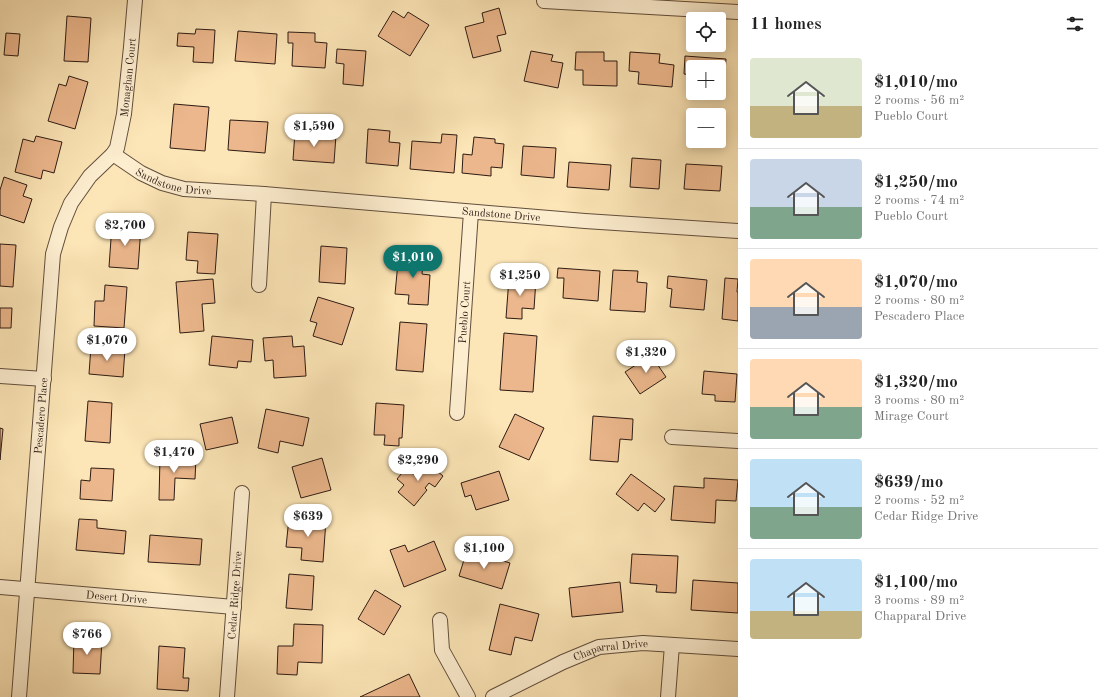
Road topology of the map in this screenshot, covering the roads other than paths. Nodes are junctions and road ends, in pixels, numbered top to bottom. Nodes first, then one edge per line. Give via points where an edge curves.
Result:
1 (135, 0) edge
2 (544, 2) dead end
3 (723, 6) edge
4 (738, 12) edge
5 (113, 154) junction
6 (264, 194) junction
7 (471, 212) junction
8 (738, 231) edge
9 (258, 285) dead end
10 (0, 376) edge
11 (44, 379) junction
12 (457, 413) dead end
13 (672, 436) dead end
14 (738, 441) edge
15 (242, 493) dead end
16 (0, 587) edge
17 (28, 590) junction
18 (234, 607) junction
19 (440, 620) dead end
20 (672, 645) junction
21 (738, 649) edge
22 (19, 697) edge
23 (227, 697) edge
24 (468, 697) edge
25 (493, 697) edge
26 (668, 697) edge

1 - 5 street, Monaghan Court via 124,114 117,148
2 - 3 street
3 - 4 street
5 - 6 street, Sandstone Drive via 141,173 162,183 184,189
5 - 11 street, Pescadero Place via 90,176 71,203 61,227 53,254
6 - 7 street, Sandstone Drive
6 - 9 street
7 - 8 street, Sandstone Drive
7 - 12 street, Pueblo Court
10 - 11 street
11 - 17 street, Pescadero Place
13 - 14 street
15 - 18 street, Cedar Ridge Drive
16 - 17 street, Desert Drive
17 - 18 street, Desert Drive
17 - 22 street, Pescadero Place
18 - 23 street, Cedar Ridge Drive
19 - 24 street via 442,650
20 - 21 street, Chaparral Drive
20 - 25 street, Chaparral Drive via 643,643 599,647
20 - 26 street

